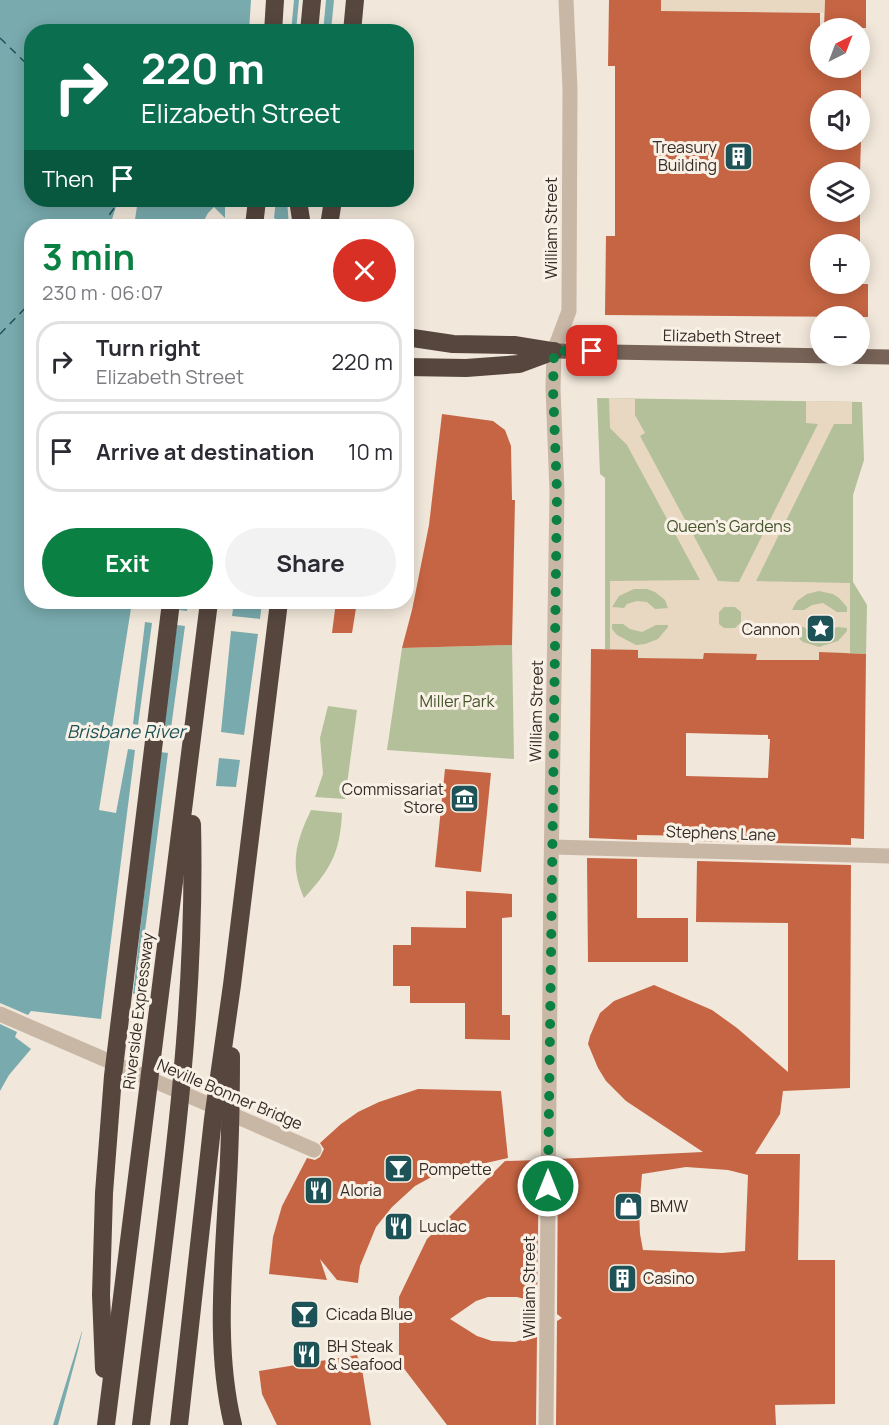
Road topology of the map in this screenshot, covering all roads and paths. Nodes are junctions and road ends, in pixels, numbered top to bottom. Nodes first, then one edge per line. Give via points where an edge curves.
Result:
1 (275, 0) edge
2 (312, 0) edge
3 (356, 0) edge
4 (566, 0) edge
5 (274, 24) edge
6 (310, 24) edge
7 (353, 24) edge
8 (414, 338) edge
9 (554, 351) junction
10 (889, 357) edge
11 (414, 368) edge
12 (170, 609) edge
13 (208, 609) edge
14 (278, 609) edge
15 (190, 765) junction
16 (552, 847) junction
17 (889, 856) edge
18 (232, 985) junction
19 (0, 1014) edge
20 (314, 1150) dead end
21 (106, 1423) edge
22 (141, 1425) edge
23 (179, 1425) edge
24 (233, 1425) edge
25 (546, 1425) edge

1 - 5 highway
2 - 6 highway
3 - 7 highway
4 - 9 street, William Street via 570,89 569,311
8 - 9 highway
9 - 10 main road, Elizabeth Street
9 - 11 highway via 519,364
9 - 16 street, William Street via 557,492
12 - 21 highway via 113,1076 101,1295
13 - 15 highway, Riverside Expressway
14 - 18 highway
15 - 21 highway, Riverside Expressway
15 - 22 highway via 192,912 184,1035
16 - 17 street, Stephens Lane
16 - 25 street, William Street
18 - 23 highway
18 - 24 highway via 222,1308
19 - 20 street, Neville Bonner Bridge

